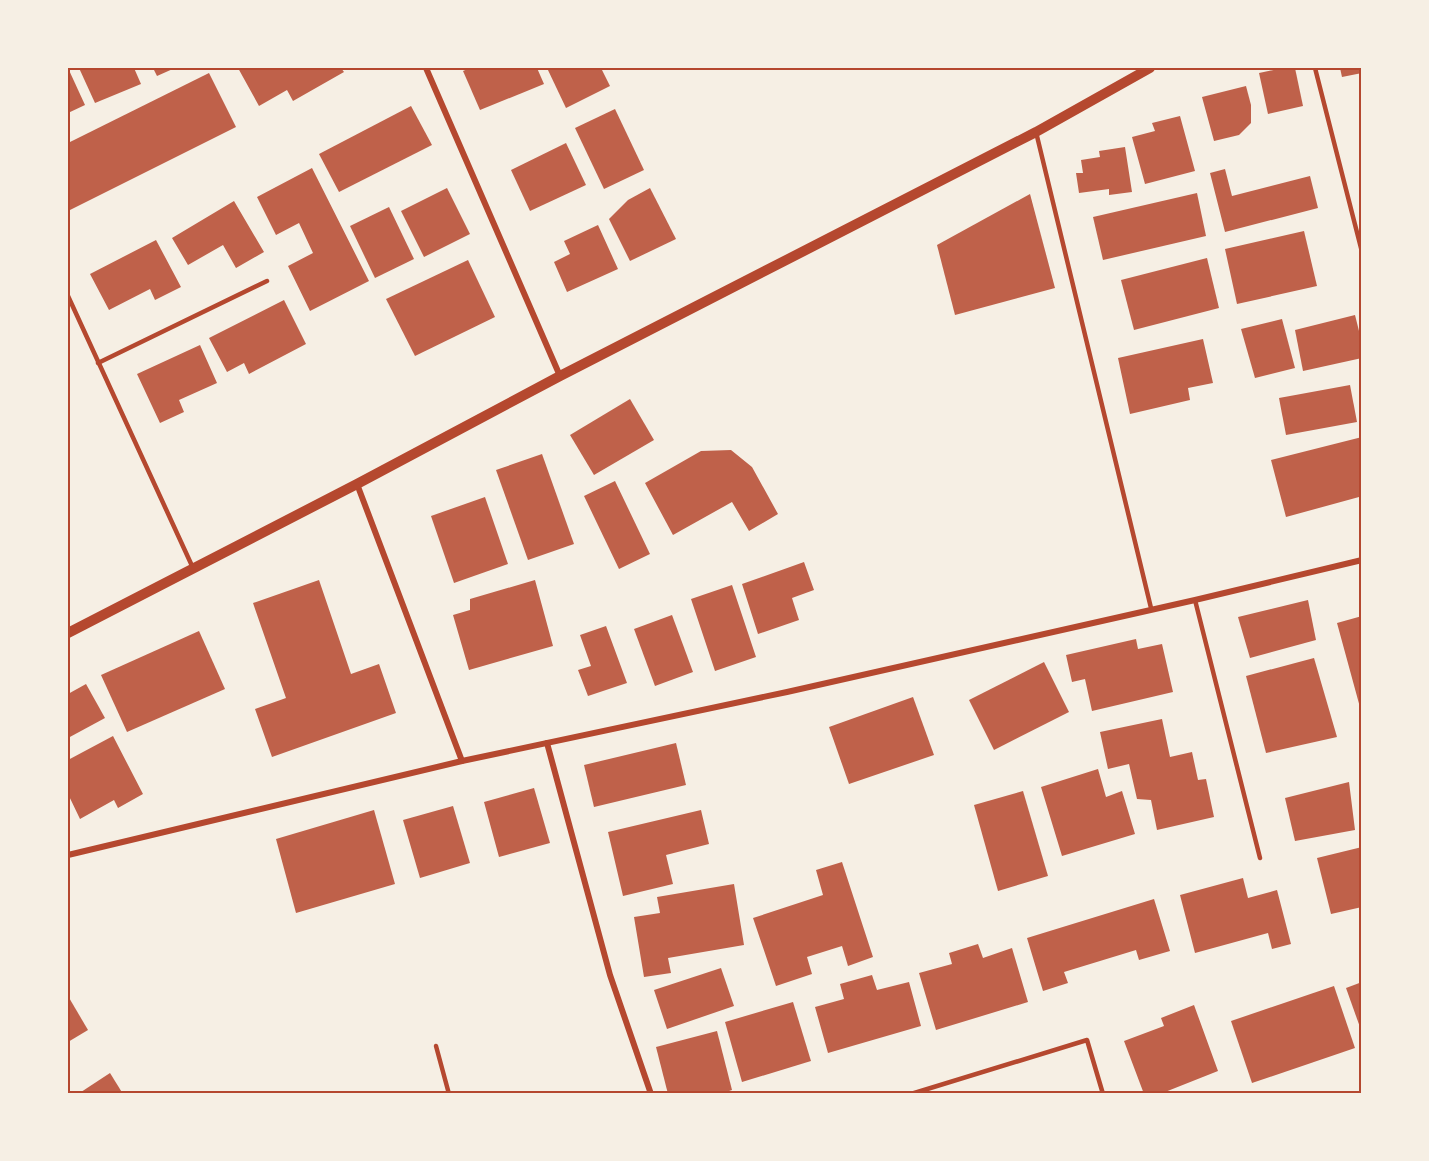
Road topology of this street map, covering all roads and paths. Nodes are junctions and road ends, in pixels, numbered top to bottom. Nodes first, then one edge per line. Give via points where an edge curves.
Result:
1 (426, 68) edge
2 (1150, 68) edge
3 (1315, 68) edge
4 (1036, 132) junction
5 (1362, 252) edge
6 (267, 281) dead end
7 (68, 296) edge
8 (98, 363) junction
9 (560, 376) junction
10 (357, 484) junction
11 (1362, 560) edge
12 (193, 567) junction
13 (1195, 600) junction
14 (1151, 608) junction
15 (68, 633) edge
16 (547, 743) junction
17 (462, 761) junction
18 (68, 855) edge
19 (1260, 858) dead end
20 (436, 1046) dead end
21 (449, 1094) edge
22 (651, 1094) edge
23 (911, 1094) edge
24 (1104, 1094) edge

1 - 9 street
2 - 4 street
3 - 5 lane
4 - 9 street
4 - 14 lane
6 - 8 lane
7 - 8 lane
8 - 12 lane
9 - 10 street
10 - 12 street
10 - 17 street
11 - 13 street
12 - 15 street
13 - 14 street
13 - 19 lane
14 - 16 street
16 - 17 street
16 - 22 street via 610,975
17 - 18 street
20 - 21 lane
23 - 24 lane via 1087,1040

